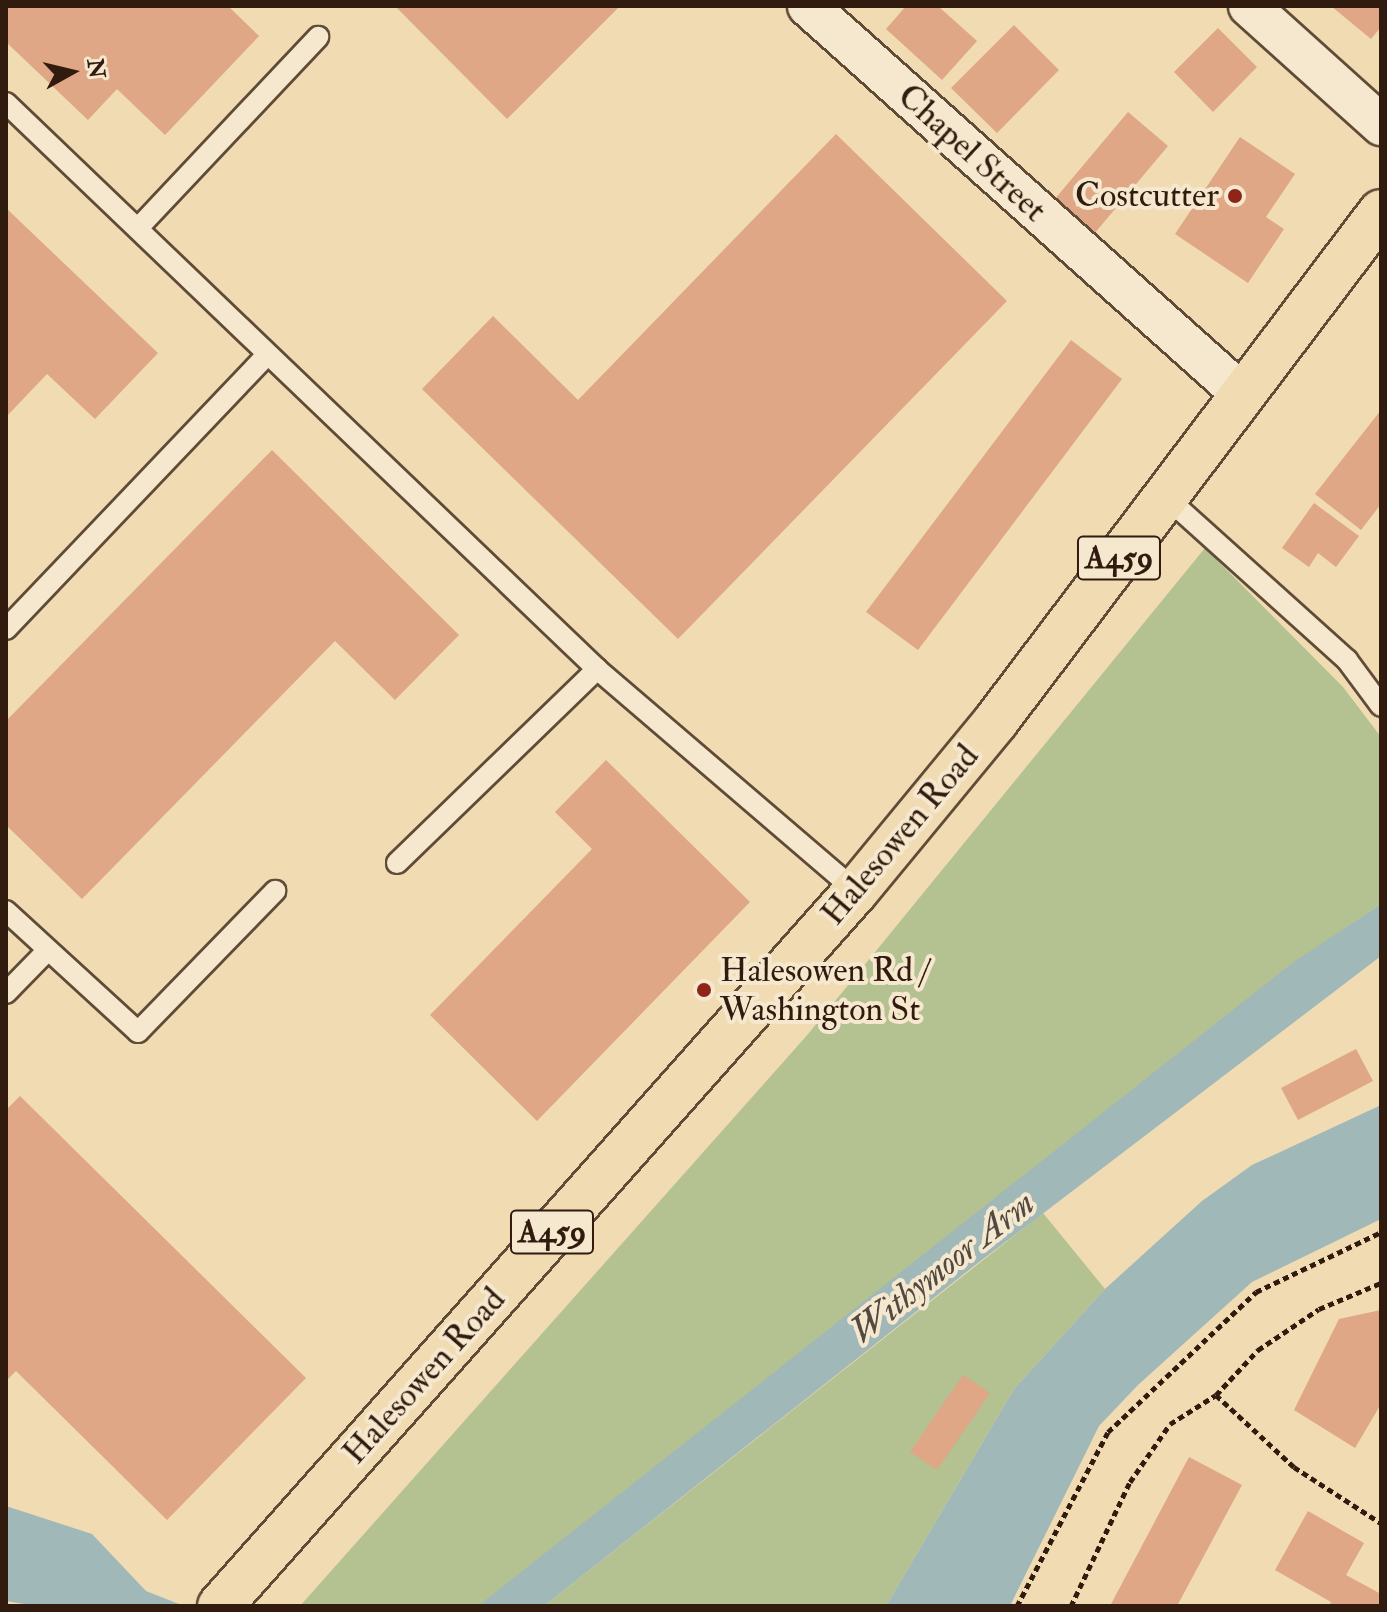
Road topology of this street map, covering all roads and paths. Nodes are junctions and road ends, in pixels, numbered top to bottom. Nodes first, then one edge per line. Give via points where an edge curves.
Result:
1 (808, 6) edge
2 (1249, 6) edge
3 (318, 37) dead end
4 (6, 103) edge
5 (1381, 125) edge
6 (1381, 212) edge
7 (140, 226) junction
8 (267, 355) junction
9 (1243, 395) junction
10 (1166, 497) junction
11 (6, 629) edge
12 (597, 669) junction
13 (1381, 706) edge
14 (397, 863) dead end
15 (275, 891) dead end
16 (856, 891) junction
17 (6, 911) edge
18 (47, 951) junction
19 (6, 993) edge
20 (1381, 1232) edge
21 (1381, 1283) edge
22 (1216, 1395) junction
23 (1381, 1523) edge
24 (234, 1590) edge
25 (1017, 1606) edge
26 (1071, 1606) edge

1 - 9 street, Chapel Street
2 - 5 street
3 - 7 lane
4 - 7 lane
6 - 9 main road, Halesowen Road / A459
7 - 8 lane
8 - 11 lane
8 - 12 lane
9 - 10 main road, Halesowen Road / A459
10 - 13 lane via 1347,660
10 - 16 main road, Halesowen Road / A459 via 996,721
12 - 14 lane
12 - 16 lane
15 - 18 lane via 138,1032
16 - 24 main road, Halesowen Road / A459
17 - 18 lane
18 - 19 lane
20 - 25 path via 1256,1292 1108,1432
21 - 22 path via 1319,1309 1258,1350
22 - 23 path via 1294,1467
22 - 26 path via 1170,1424 1130,1482

